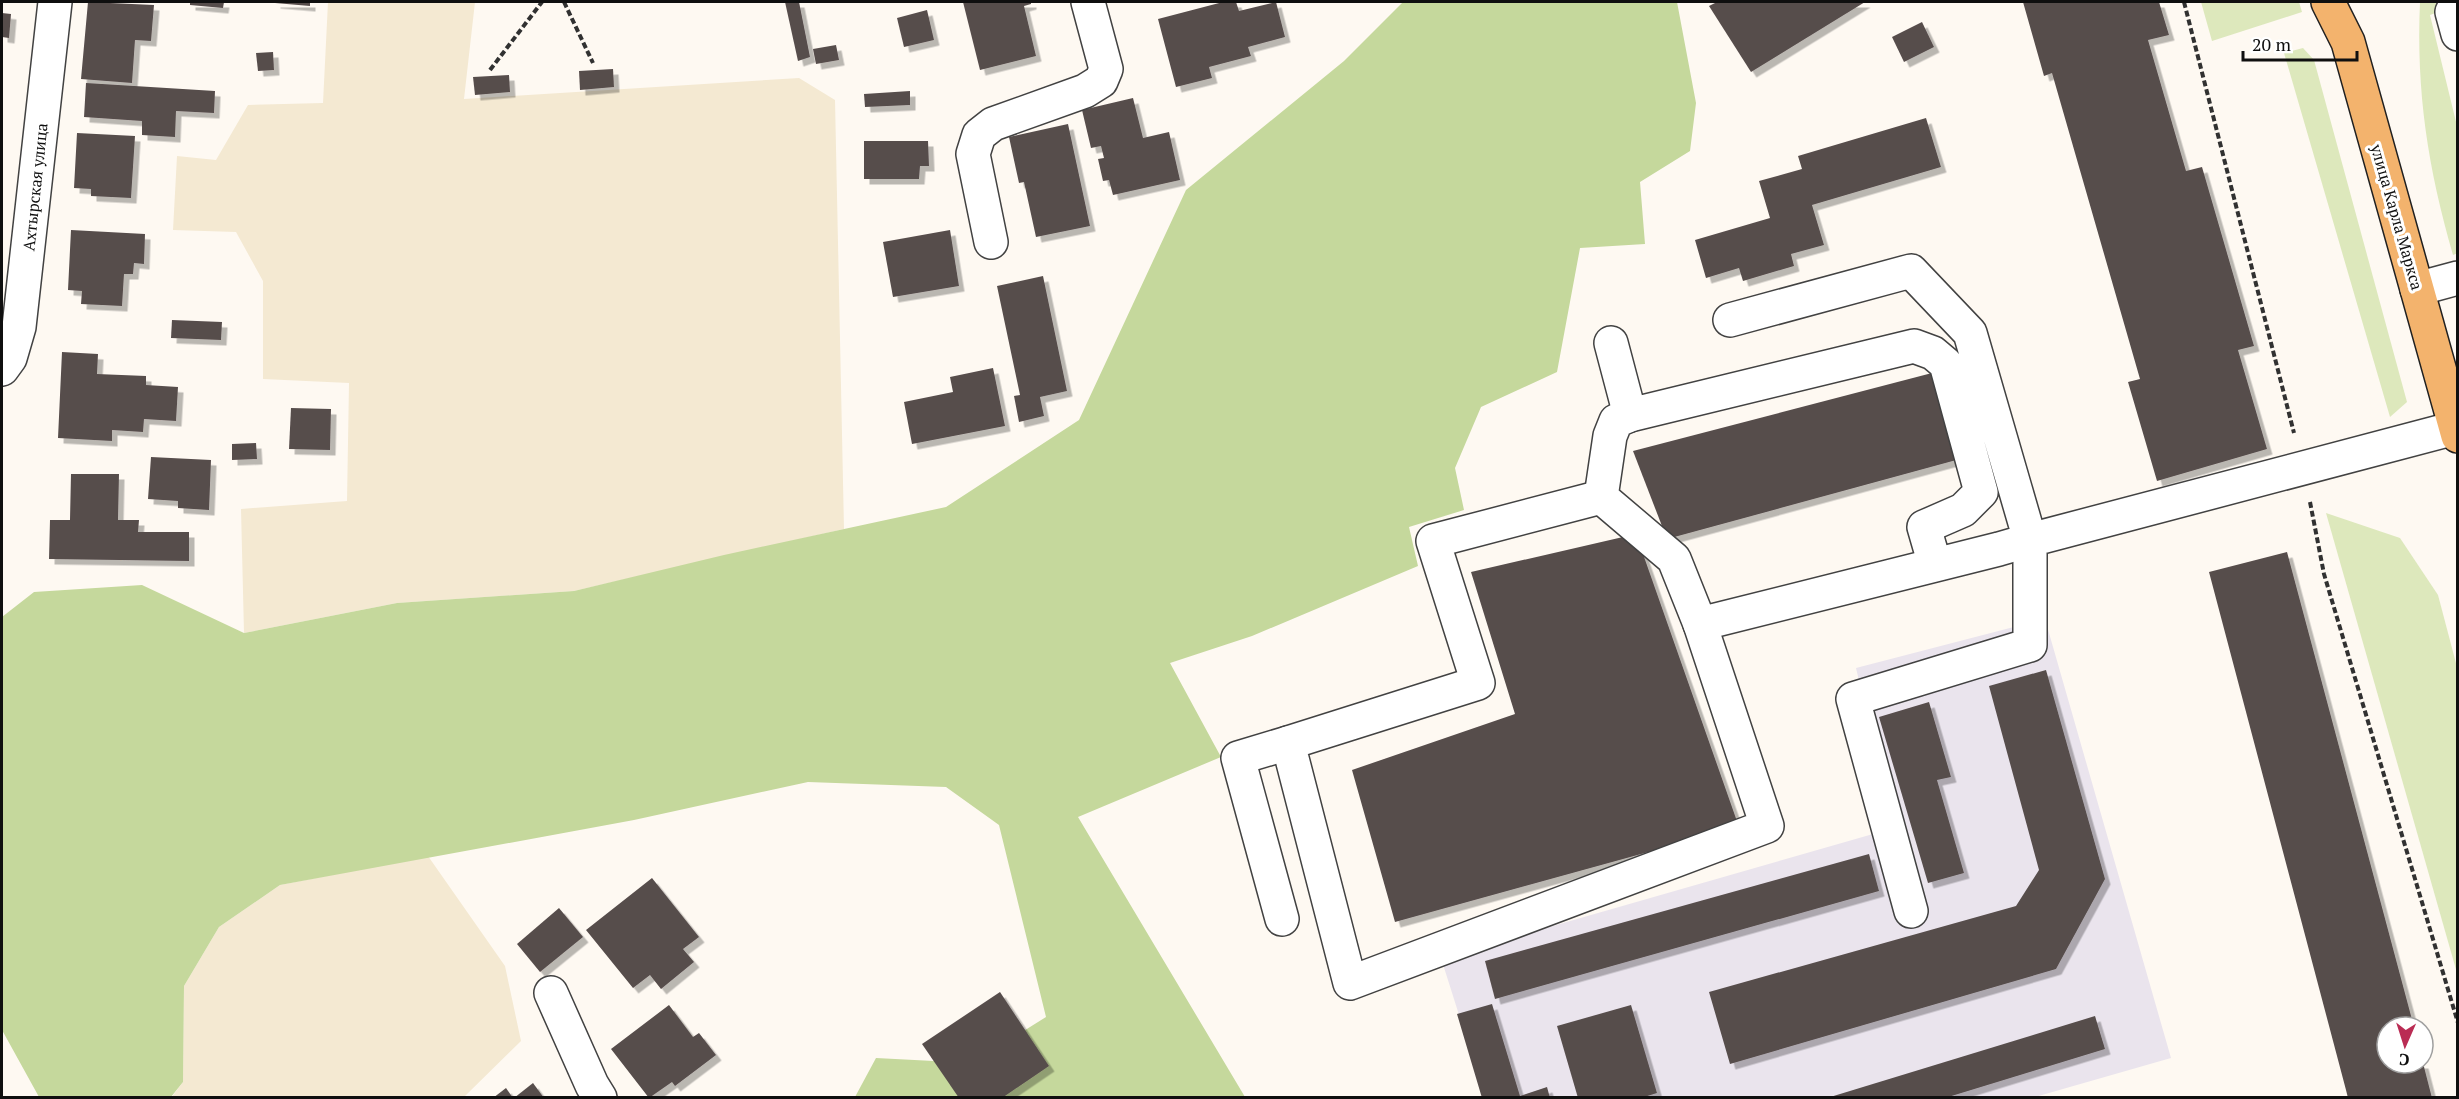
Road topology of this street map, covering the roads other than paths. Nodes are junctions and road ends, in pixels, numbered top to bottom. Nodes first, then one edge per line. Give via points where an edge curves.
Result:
1 (55, 2) edge
2 (1089, 2) edge
3 (2328, 2) edge
4 (2355, 2) edge
5 (2348, 42) junction
6 (991, 242) dead end
7 (2457, 278) edge
8 (2418, 289) junction
9 (1730, 320) dead end
10 (1611, 343) dead end
11 (2, 369) edge
12 (1630, 415) junction
13 (2456, 432) edge
14 (1600, 496) junction
15 (2031, 540) junction
16 (1935, 565) junction
17 (1700, 624) junction
18 (1288, 743) junction
19 (1911, 911) dead end
20 (1282, 919) dead end
21 (551, 993) dead end
22 (600, 1098) edge

1 - 11 street, Ахтырская улица via 20,327 10,358
2 - 6 street via 1106,69 1101,81 1085,92 993,124 979,135 973,154
3 - 5 main road, улица Карла Маркса
4 - 5 main road
5 - 8 main road, улица Карла Маркса
7 - 8 street
8 - 13 main road, улица Карла Маркса
9 - 15 street via 1911,271 1970,333
10 - 12 street
12 - 14 street via 1616,421 1610,436
12 - 16 street via 1914,346 1934,353 1946,364 1981,492 1964,510 1924,527
13 - 15 street
14 - 17 street via 1674,559
14 - 18 street via 1433,541 1478,683
15 - 16 street
15 - 19 street via 2030,645 1853,699
16 - 17 street
17 - 18 street via 1767,826 1350,983
18 - 20 street via 1238,758
21 - 22 street

